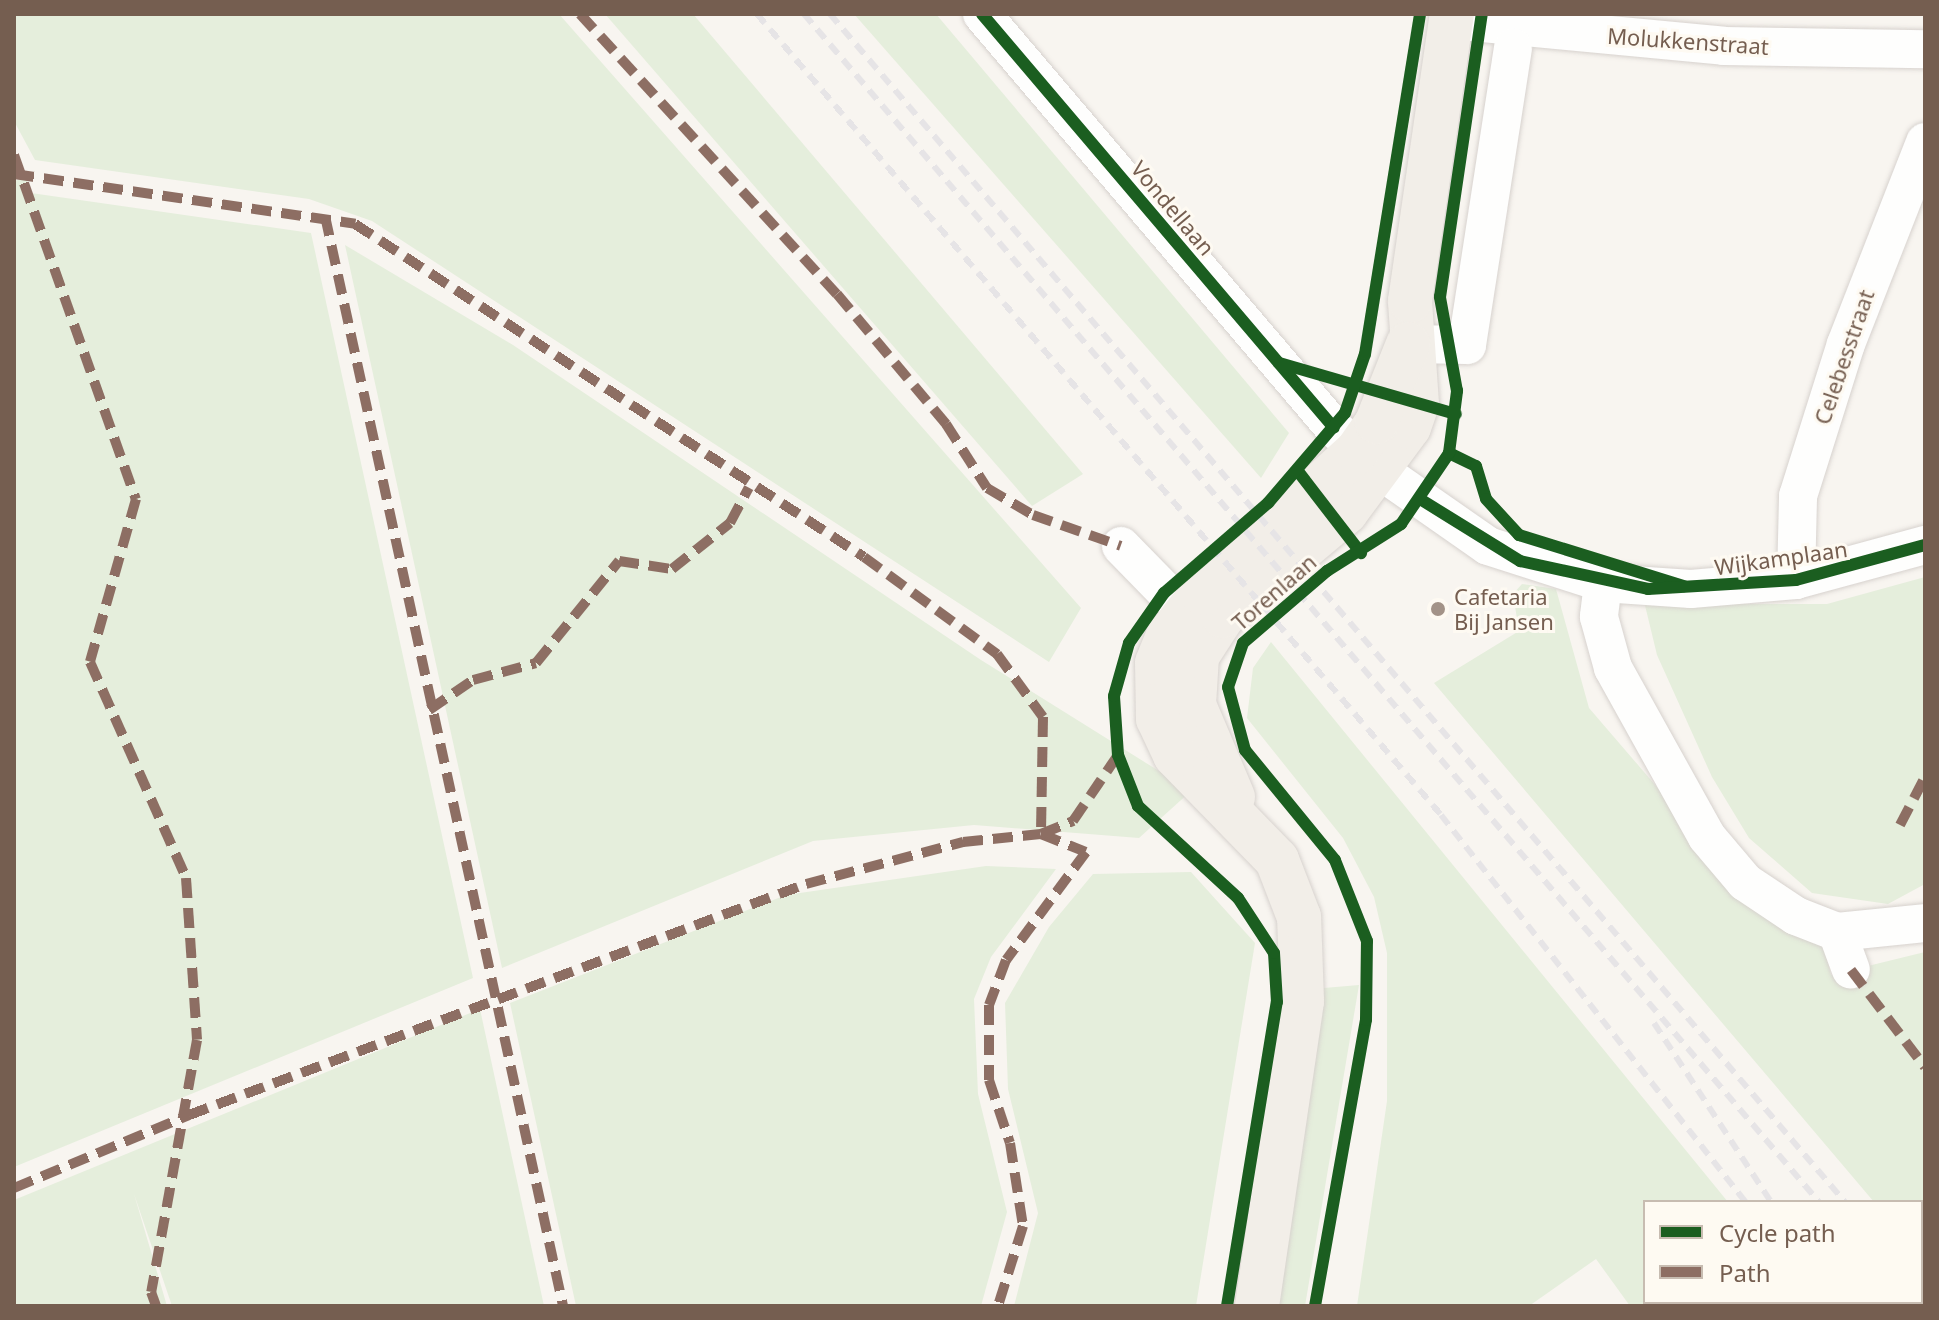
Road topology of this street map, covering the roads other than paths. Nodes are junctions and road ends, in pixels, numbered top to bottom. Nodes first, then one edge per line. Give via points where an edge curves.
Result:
1 (982, 14) edge
2 (1452, 17) edge
3 (1513, 48) dead end
4 (1925, 49) edge
5 (1925, 142) edge
6 (1408, 344) junction
7 (1369, 462) junction
8 (1925, 545) edge
9 (1121, 546) dead end
10 (1796, 580) junction
11 (1603, 583) junction
12 (1195, 625) junction
13 (1925, 923) edge
14 (1837, 932) junction
15 (1851, 970) dead end
16 (1257, 1306) edge

1 - 7 street, Vondellaan
2 - 4 street, Molukkenstraat via 1724,46
2 - 6 main road, Torenlaan
3 - 6 street via 1467,345
5 - 10 street, Celebesstraat via 1846,344 1798,496
6 - 7 main road, Torenlaan via 1417,404
7 - 11 street, Wijkamplaan via 1488,546
7 - 12 main road, Torenlaan
8 - 10 street, Wijkamplaan
9 - 12 street
10 - 11 street, Wijkamplaan via 1691,589
11 - 14 street via 1599,617 1607,655 1707,837 1745,882 1796,916
12 - 16 main road, Torenlaan via 1194,705 1249,828 1290,885 1305,959
13 - 14 street
14 - 15 street

